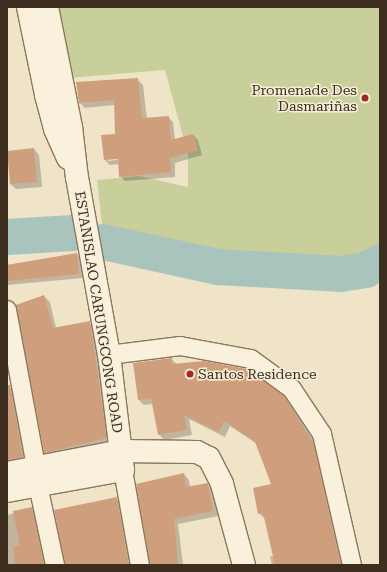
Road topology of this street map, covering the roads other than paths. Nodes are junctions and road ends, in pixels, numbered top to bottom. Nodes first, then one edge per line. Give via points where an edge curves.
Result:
1 (28, 7) edge
2 (47, 7) edge
3 (78, 184) junction
4 (7, 310) edge
5 (109, 355) junction
6 (122, 460) junction
7 (7, 474) edge
8 (37, 476) junction
9 (7, 491) edge
10 (56, 565) edge
11 (140, 565) edge
12 (244, 565) edge
13 (352, 565) edge

1 - 3 street, ESTANISLAO CARUNGCONG ROAD via 55,129
2 - 3 street, ESTANISLAO CARUNGCONG ROAD via 71,127
3 - 5 street, ESTANISLAO CARUNGCONG ROAD
4 - 8 street
5 - 6 street, ESTANISLAO CARUNGCONG ROAD
5 - 13 street via 180,346 251,359 292,389 322,434
6 - 8 street
6 - 11 street
6 - 12 street via 158,452 197,452 208,458 222,484
7 - 8 street
8 - 9 street
8 - 10 street

